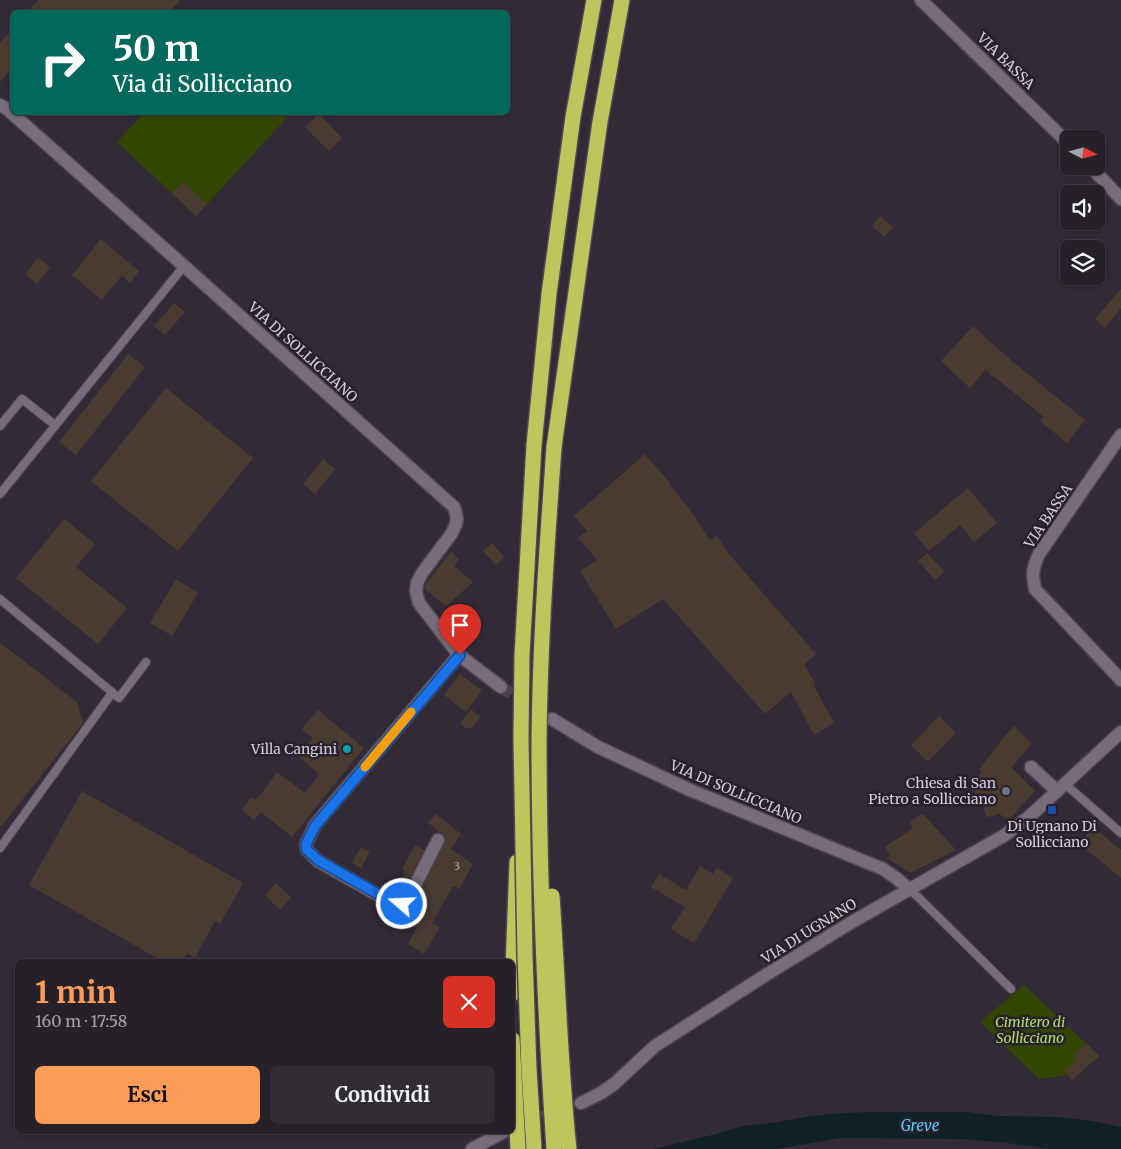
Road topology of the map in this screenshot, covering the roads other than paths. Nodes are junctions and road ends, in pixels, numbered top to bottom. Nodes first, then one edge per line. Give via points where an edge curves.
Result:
1 (594, 0) edge
2 (622, 0) edge
3 (921, 0) edge
4 (14, 115) edge
5 (1060, 135) edge
6 (1098, 175) edge
7 (1121, 199) edge
8 (184, 266) junction
9 (55, 425) junction
10 (0, 426) edge
11 (1121, 435) edge
12 (0, 494) edge
13 (0, 599) edge
14 (460, 655) junction
15 (146, 662) dead end
16 (1121, 680) edge
17 (501, 688) tunnel mouth
18 (112, 693) junction
19 (552, 719) tunnel mouth
20 (1121, 732) edge
21 (521, 738) junction
22 (540, 740) junction
23 (1031, 767) dead end
24 (1061, 787) junction
25 (1121, 833) edge
26 (438, 840) dead end
27 (0, 848) edge
28 (910, 890) junction
29 (513, 959) edge
30 (1011, 989) dead end
31 (515, 1094) edge
32 (581, 1102) tunnel mouth
33 (500, 1134) edge
34 (472, 1149) edge
35 (518, 1149) edge
36 (534, 1149) edge
37 (554, 1149) edge
38 (569, 1149) edge

1 - 21 highway, bridge via 573,117 549,294 534,445 522,655
2 - 22 highway, bridge via 599,132 554,447 546,553
3 - 5 street, VIA BASSA
4 - 8 street, VIA DI SOLLICCIANO
6 - 7 street
8 - 9 lane
8 - 14 street, VIA DI SOLLICCIANO via 454,507 457,516 452,533 422,573 416,592 419,603
9 - 10 lane via 22,400
9 - 12 lane
11 - 16 street, VIA BASSA via 1039,554 1033,567 1033,578 1036,589
13 - 18 lane
14 - 17 street, VIA DI SOLLICCIANO
14 - 26 street via 315,826 306,844 307,850 318,860 392,902 402,904 410,896
15 - 18 lane via 118,698
18 - 27 lane
19 - 28 street, VIA DI SOLLICCIANO via 598,746 690,790 883,869
20 - 24 street, VIA DI UGNANO
21 - 29 highway, bridge
21 - 36 highway, bridge via 528,1059
22 - 37 highway, bridge via 544,950
22 - 38 highway, bridge
23 - 24 street
24 - 25 lane
24 - 28 street, VIA DI UGNANO via 1006,835
28 - 30 lane
28 - 32 street, VIA DI UGNANO via 852,922 686,1026 652,1049 609,1088
31 - 35 highway, bridge
33 - 34 street

